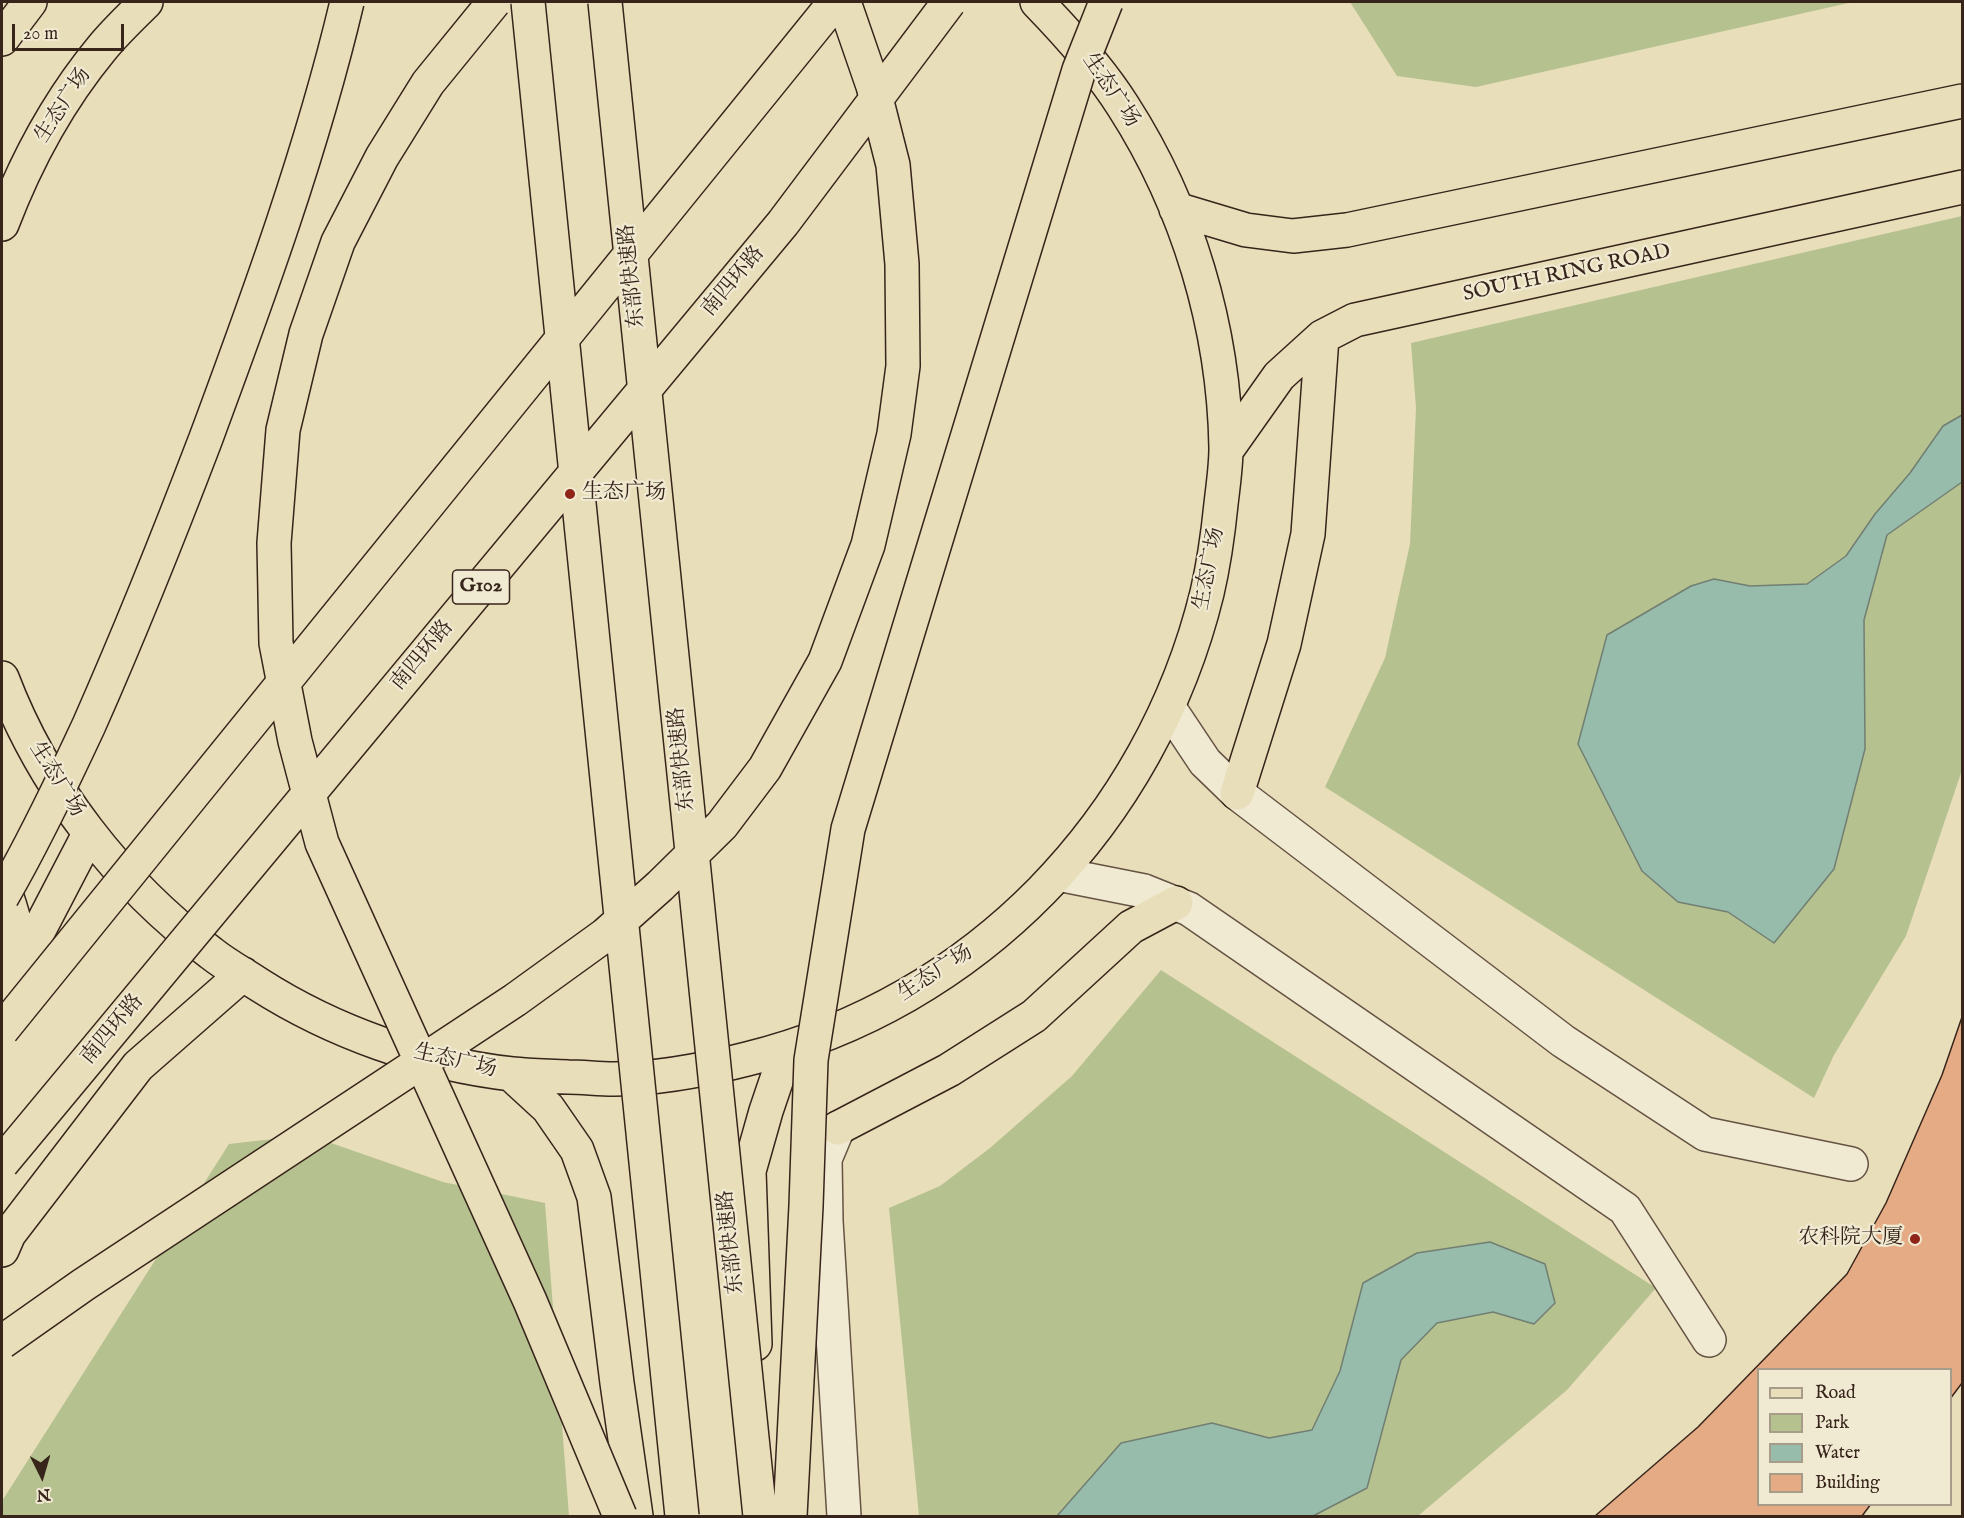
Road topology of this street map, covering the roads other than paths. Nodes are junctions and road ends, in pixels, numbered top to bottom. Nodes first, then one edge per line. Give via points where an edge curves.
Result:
1 (30, 2) edge
2 (146, 2) edge
3 (347, 2) edge
4 (494, 2) edge
5 (528, 2) edge
6 (606, 2) edge
7 (835, 2) edge
8 (844, 2) edge
9 (949, 2) edge
10 (1037, 2) edge
11 (1106, 2) edge
12 (2, 39) edge
13 (1962, 101) edge
14 (1962, 187) edge
15 (1176, 209) junction
16 (2, 224) edge
17 (1322, 337) junction
18 (1226, 451) junction
19 (2, 678) edge
20 (1169, 708) junction
21 (1237, 793) junction
22 (89, 834) junction
23 (1058, 874) junction
24 (2, 883) edge
25 (2, 897) edge
26 (1176, 903) junction
27 (10, 974) edge
28 (243, 974) junction
29 (2, 1030) edge
30 (787, 1049) junction
31 (512, 1074) junction
32 (838, 1128) joint
33 (2, 1164) edge
34 (1851, 1164) dead end
35 (2, 1250) edge
36 (1709, 1340) dead end
37 (2, 1342) edge
38 (620, 1516) edge
39 (636, 1516) edge
40 (682, 1516) edge
41 (759, 1516) edge
42 (790, 1516) edge
43 (844, 1516) edge

1 - 12 main road
2 - 16 main road, 生态广场 via 102,49 56,113 18,183
3 - 25 main road, bridge via 296,180 189,483 132,629 61,785
4 - 38 main road, bridge via 428,83 382,157 338,242 309,324 284,430 274,543 276,643 295,741 322,843 530,1301
5 - 40 main road, bridge
6 - 41 main road, 东部快速路, bridge
7 - 29 main road, bridge
8 - 37 main road, bridge via 873,87 893,165 902,264 903,366 894,434 868,545 825,661 765,768 722,825 605,935 515,1000 82,1285
9 - 33 main road, 南四环路 / G102, bridge via 783,223
10 - 15 main road, 生态广场 via 1076,42 1123,105 1162,174
11 - 42 main road, bridge via 1079,70 848,829 811,1060
13 - 15 main road via 1347,230 1293,236 1246,230
14 - 17 main road, SOUTH RING ROAD via 1355,320
15 - 18 main road, 生态广场 via 1192,247 1212,323
17 - 18 main road, SOUTH RING ROAD via 1279,376
17 - 21 main road via 1308,534 1284,644
18 - 20 main road, 生态广场 via 1215,559 1196,636
19 - 22 main road, 生态广场 via 41,763
20 - 21 street via 1205,762
20 - 23 main road, 生态广场 via 1123,792
21 - 34 street via 1563,1041 1705,1134
22 - 27 main road via 38,932
22 - 28 main road, 生态广场 via 147,898 212,955
23 - 26 street via 1144,891
23 - 30 main road, 生态广场 via 1010,922 942,974 867,1017
24 - 27 main road via 18,936
26 - 32 main road via 1131,927 1034,1016 949,1070
26 - 36 street via 1625,1209
28 - 31 main road, 生态广场 via 285,1001 363,1037 446,1063
28 - 35 main road via 138,1066 9,1234
30 - 31 main road, 生态广场 via 703,1070 617,1079
30 - 41 main road via 749,1171
31 - 39 main road via 548,1108 577,1150 594,1197
32 - 43 street via 825,1159

